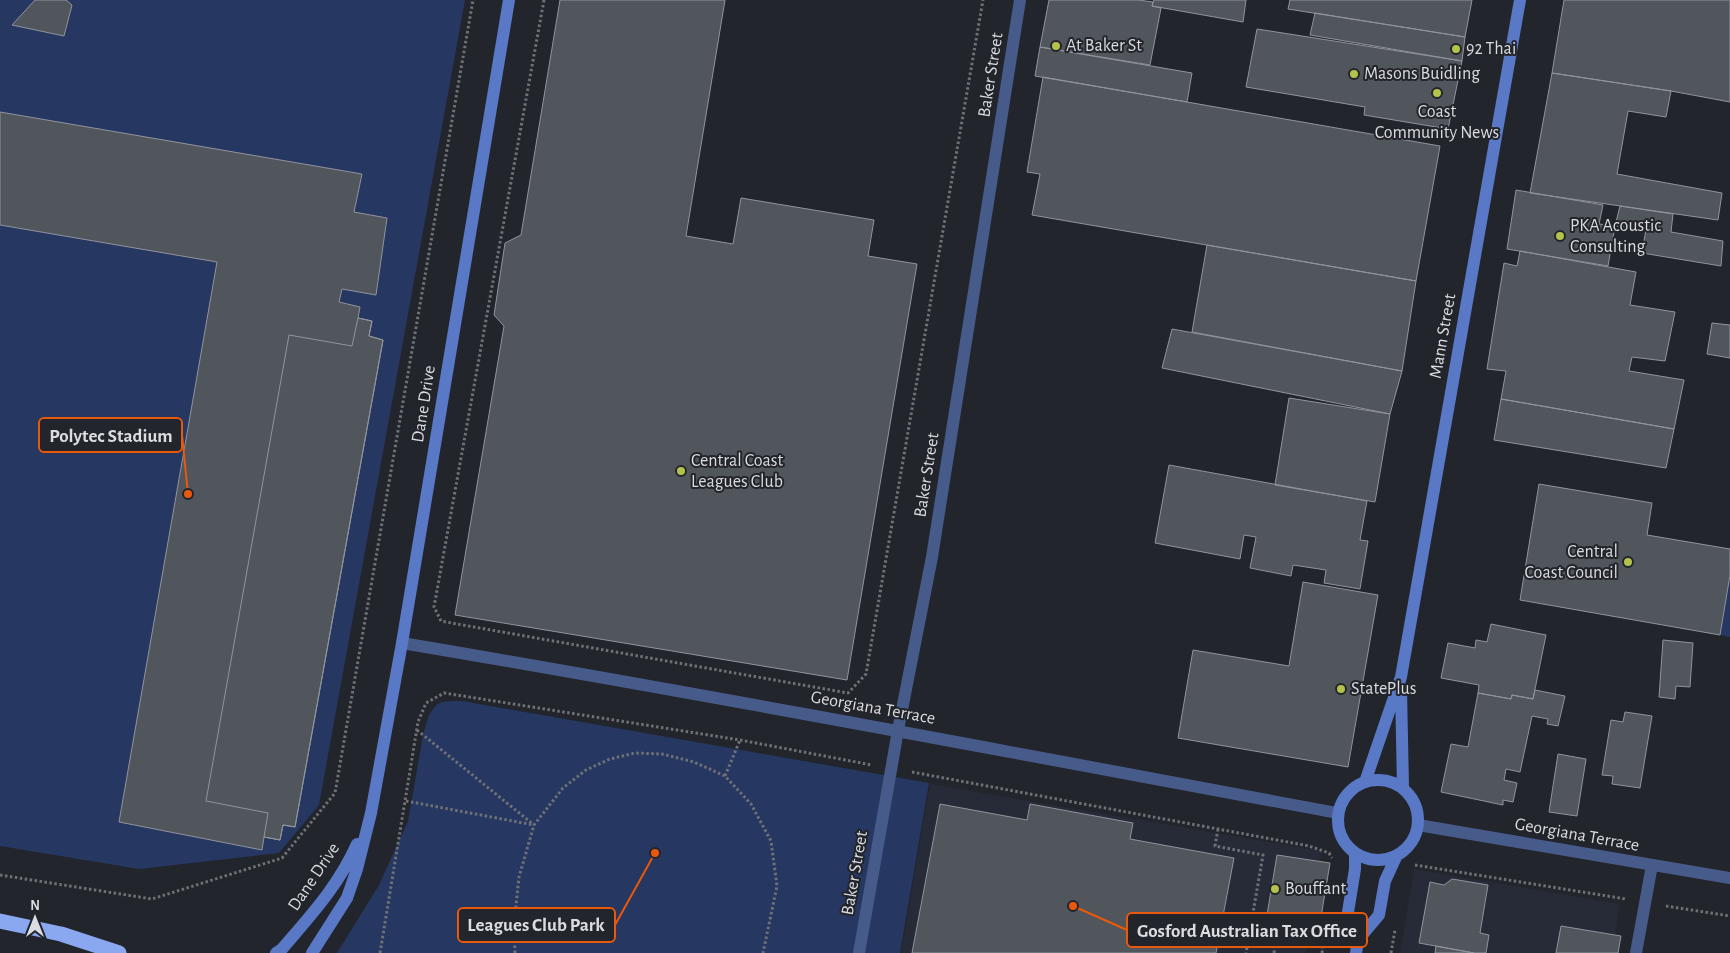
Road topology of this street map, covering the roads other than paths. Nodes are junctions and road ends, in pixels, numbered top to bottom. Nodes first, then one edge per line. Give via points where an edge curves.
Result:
1 (509, 0) edge
2 (1020, 0) edge
3 (1520, 0) edge
4 (402, 644) junction
5 (1401, 678) junction
6 (898, 730) junction
7 (1365, 782) junction
8 (1403, 788) junction
9 (371, 813) junction
10 (1337, 813) junction
11 (1418, 825) junction
12 (1355, 852) junction
13 (1397, 855) junction
14 (1652, 865) junction
15 (1730, 878) edge
16 (0, 921) edge
17 (1358, 940) junction
18 (118, 953) edge
19 (276, 953) edge
20 (312, 953) edge
21 (859, 953) edge
22 (1356, 953) edge
23 (1636, 953) edge

1 - 4 street, Dane Drive
2 - 6 street, Baker Street via 932,557
3 - 5 street, Mann Street
4 - 6 street, Georgiana Terrace
4 - 9 street, Dane Drive
5 - 7 street, Mann Street
5 - 8 street, Mann Street
6 - 10 street, Georgiana Terrace
6 - 21 street, Baker Street
7 - 8 street via 1384,780
7 - 10 street via 1349,791
8 - 11 street via 1415,805
9 - 19 street, Dane Drive via 348,865 322,904
9 - 20 street, Dane Drive via 347,898
10 - 12 street via 1341,838
11 - 13 street via 1407,848
11 - 14 street, Georgiana Terrace
12 - 13 street via 1373,860
12 - 17 street via 1348,912
13 - 17 street via 1385,881 1379,915
14 - 15 street, Georgiana Terrace
14 - 23 street
16 - 18 highway via 61,934
17 - 22 street

